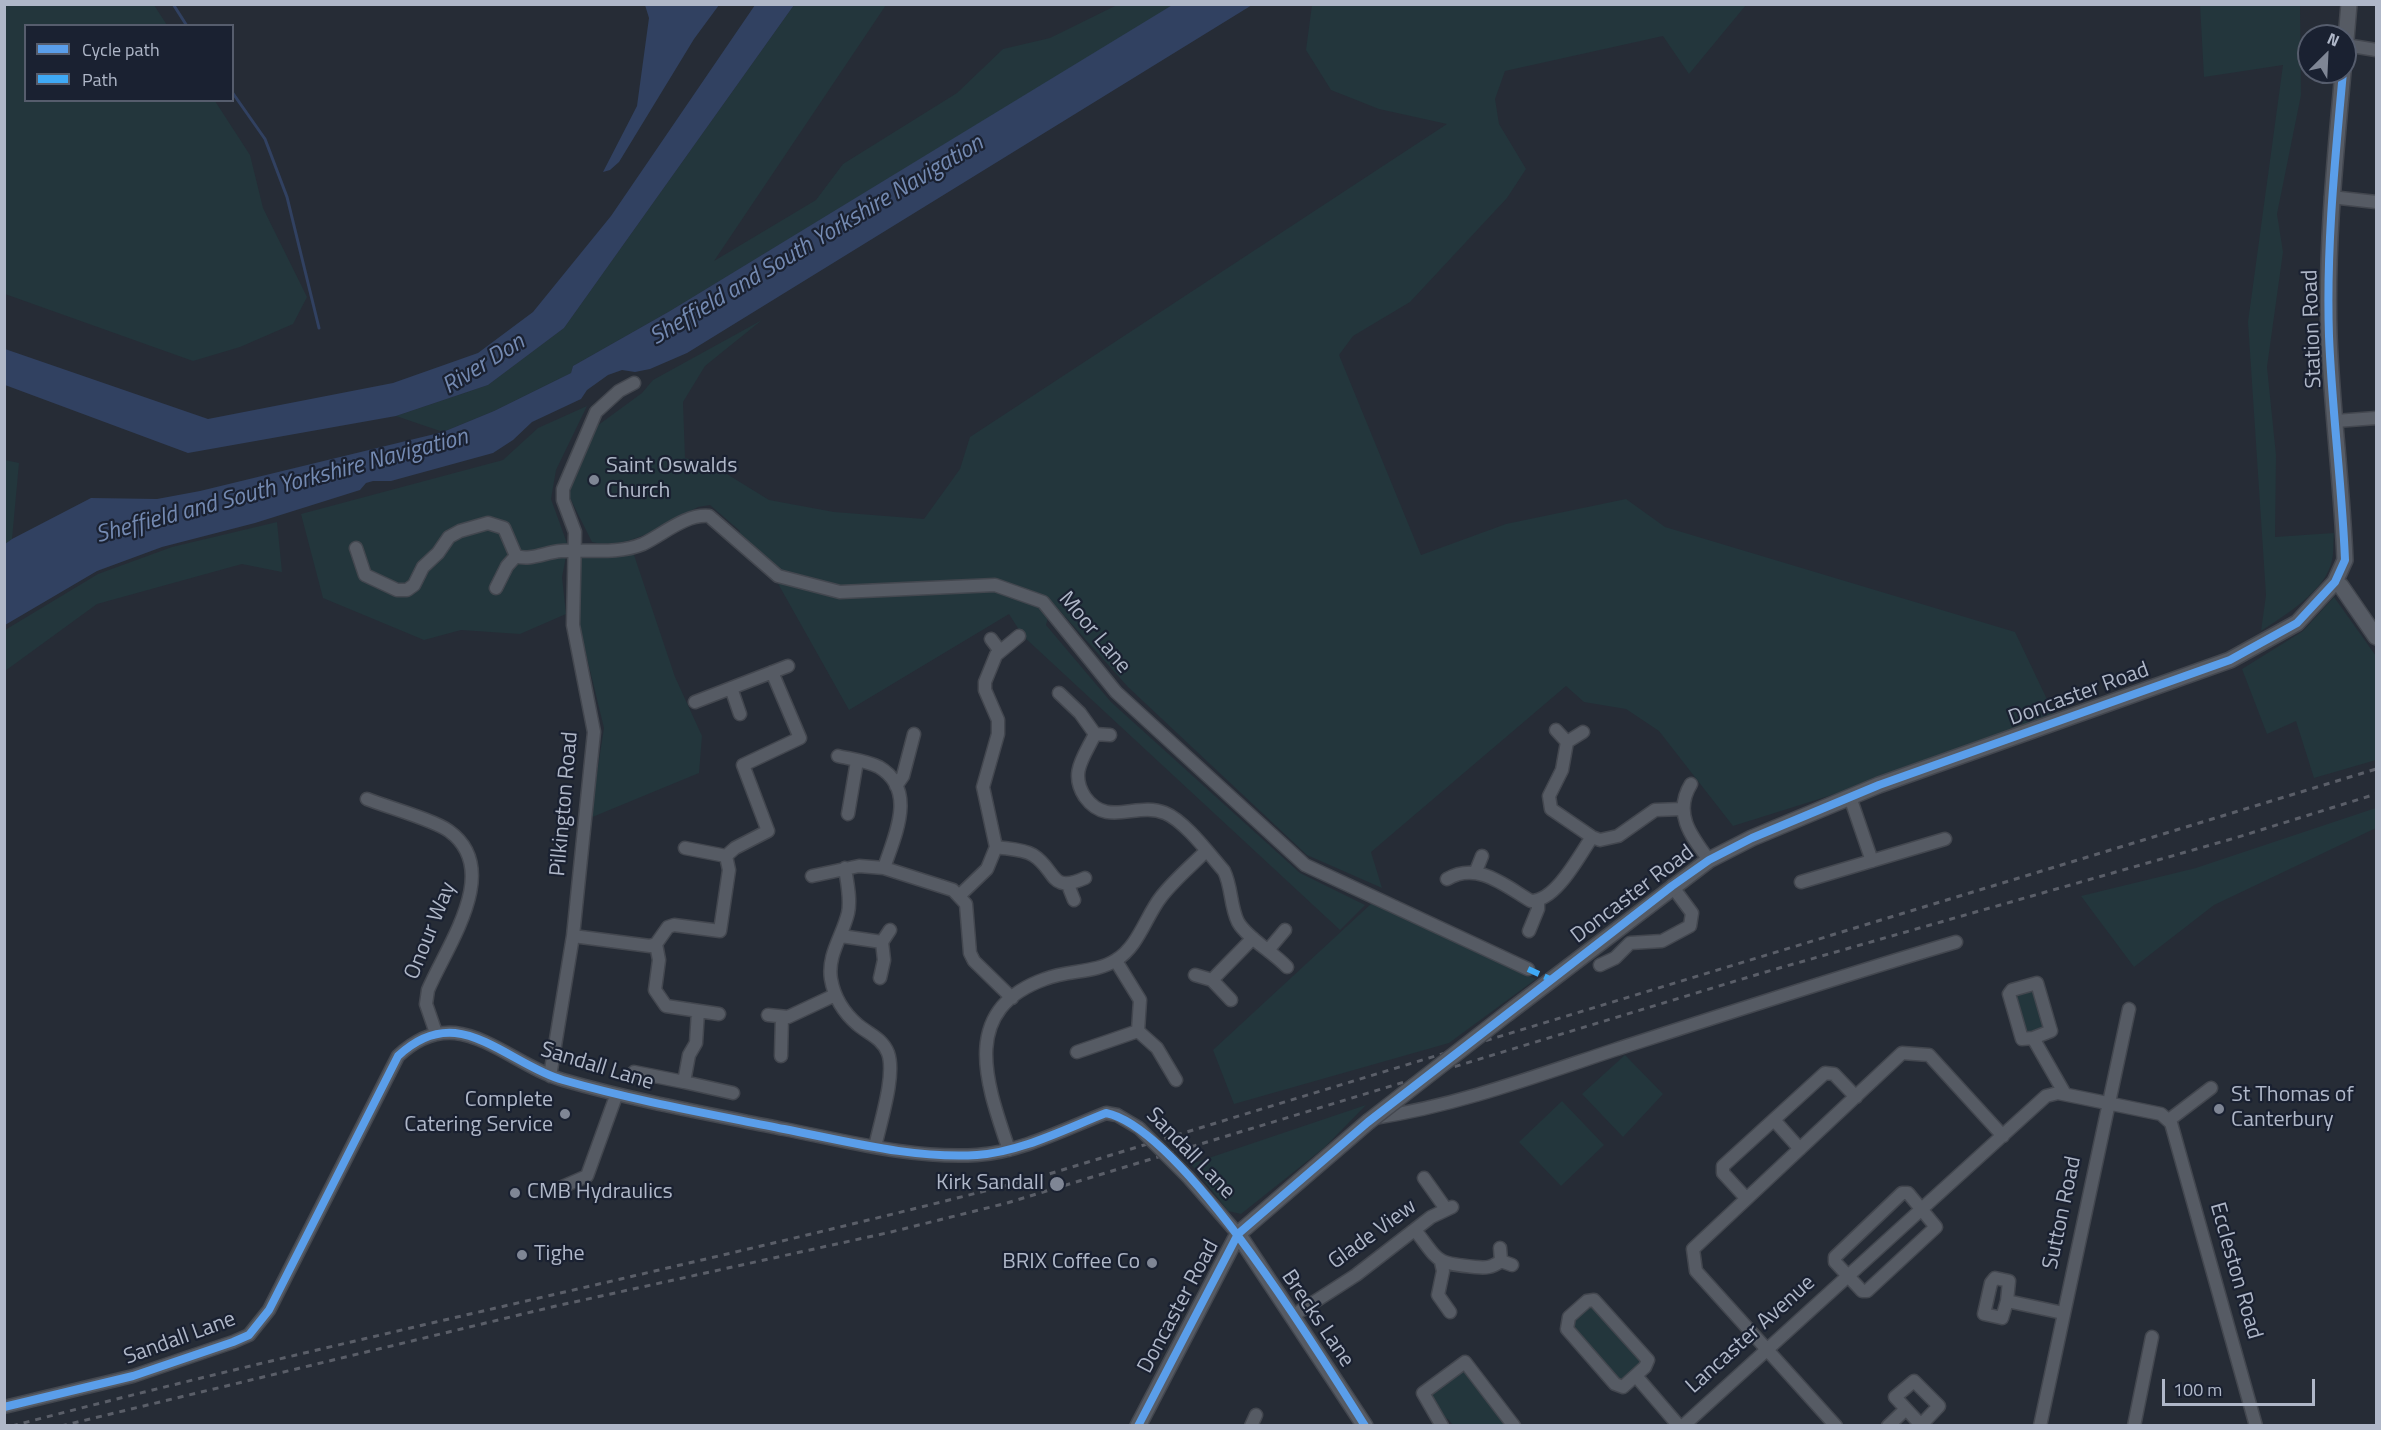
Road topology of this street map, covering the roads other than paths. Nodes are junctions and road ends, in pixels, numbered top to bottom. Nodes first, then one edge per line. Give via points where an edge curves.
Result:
1 (2349, 4) edge
2 (2348, 24) edge
3 (2357, 47) edge
4 (2376, 50) edge
5 (2342, 84) edge
6 (2331, 197) junction
7 (2376, 202) edge
8 (634, 383) dead end
9 (2376, 418) edge
10 (2336, 421) junction
11 (356, 548) dead end
12 (574, 552) junction
13 (516, 556) junction
14 (2335, 582) junction
15 (496, 588) dead end
16 (1019, 636) dead end
17 (2376, 637) edge
18 (991, 639) dead end
19 (1000, 651) junction
20 (788, 666) dead end
21 (772, 672) junction
22 (731, 688) junction
23 (1059, 693) dead end
24 (695, 702) dead end
25 (740, 714) dead end
26 (1556, 730) dead end
27 (1583, 732) dead end
28 (914, 734) dead end
29 (1095, 734) junction
30 (1110, 735) dead end
31 (1567, 742) junction
32 (838, 756) dead end
33 (857, 761) junction
34 (1691, 784) dead end
35 (896, 786) junction
36 (1850, 797) junction
37 (367, 799) dead end
38 (1682, 809) junction
39 (848, 814) dead end
40 (1592, 837) junction
41 (1945, 839) dead end
42 (996, 847) junction
43 (685, 848) dead end
44 (1206, 851) junction
45 (726, 856) junction
46 (1482, 856) dead end
47 (1708, 860) junction
48 (1872, 861) junction
49 (845, 868) junction
50 (884, 868) junction
51 (1476, 871) junction
52 (812, 876) dead end
53 (1085, 878) dead end
54 (1447, 879) dead end
55 (1801, 882) dead end
56 (1068, 885) junction
57 (1672, 886) junction
58 (960, 895) junction
59 (1074, 900) dead end
60 (1538, 901) junction
61 (890, 930) dead end
62 (1285, 930) dead end
63 (1529, 931) dead end
64 (573, 936) junction
65 (840, 936) junction
66 (1253, 938) junction
67 (882, 942) junction
68 (1956, 942) dead end
69 (656, 944) junction
70 (1269, 949) junction
71 (1116, 961) junction
72 (1600, 965) dead end
73 (1287, 967) dead end
74 (1528, 969) dead end
75 (1195, 975) dead end
76 (880, 978) dead end
77 (1212, 980) junction
78 (835, 995) junction
79 (1012, 998) junction
80 (1231, 1000) dead end
81 (2129, 1010) dead end
82 (698, 1011) junction
83 (719, 1014) dead end
84 (768, 1015) dead end
85 (782, 1017) junction
86 (1138, 1031) junction
87 (436, 1034) junction
88 (2033, 1038) junction
89 (1077, 1053) dead end
90 (781, 1056) dead end
91 (634, 1072) dead end
92 (550, 1076) junction
93 (1176, 1080) dead end
94 (684, 1082) junction
95 (2211, 1088) dead end
96 (733, 1093) dead end
97 (2065, 1094) junction
98 (616, 1096) junction
99 (1856, 1097) junction
100 (2109, 1103) junction
101 (1371, 1120) junction
102 (1774, 1120) junction
103 (2171, 1124) junction
104 (2003, 1136) junction
105 (875, 1147) junction
106 (1800, 1149) junction
107 (1009, 1150) junction
108 (1424, 1178) dead end
109 (562, 1187) dead end
110 (1746, 1198) junction
111 (1921, 1209) junction
112 (1415, 1230) junction
113 (1238, 1234) junction
114 (1504, 1258) dead end
115 (1441, 1262) junction
116 (1848, 1275) junction
117 (2007, 1301) dead end
118 (1450, 1312) dead end
119 (2062, 1313) junction
120 (1294, 1315) junction
121 (2152, 1337) dead end
122 (1768, 1349) junction
123 (1636, 1376) junction
124 (4, 1407) edge
125 (1906, 1409) dead end
126 (1138, 1425) edge
127 (1365, 1425) edge
128 (1442, 1425) edge
129 (1514, 1425) edge
130 (1681, 1425) edge
131 (1836, 1425) edge
132 (1888, 1425) edge
133 (2040, 1425) edge
134 (2134, 1425) edge
135 (2256, 1425) edge

1 - 2 street
3 - 4 street
5 - 6 street, Station Road
6 - 7 street
6 - 10 street, Station Road via 2329,338
8 - 12 street, Pilkington Road via 596,412 567,476 563,500 575,532
9 - 10 street
10 - 14 street, Station Road via 2345,560
11 - 13 street via 365,575 400,591 414,585 423,567 449,537 467,528 488,523 504,528
12 - 13 street, Moor Lane
12 - 64 street, Pilkington Road via 573,625 594,732
12 - 74 street, Moor Lane via 629,549 694,516 710,516 778,576 789,581 840,592 995,585 1043,602 1116,692 1305,865
13 - 15 street
14 - 17 street
14 - 36 street, Doncaster Road via 2297,623 2230,660
16 - 19 street
18 - 19 street
19 - 42 street via 984,682 998,720 998,734 983,787
20 - 21 street
21 - 22 street
21 - 45 street via 800,738 743,765 768,831
22 - 24 street
22 - 25 street
23 - 29 street
26 - 31 street
27 - 31 street
28 - 35 street via 903,776
29 - 30 street
29 - 44 street via 1077,772 1077,782 1093,808 1168,814
31 - 40 street via 1562,770 1549,796 1551,809
32 - 33 street
33 - 35 street via 879,767
33 - 39 street
34 - 38 street
35 - 50 street via 901,816
36 - 47 street, Doncaster Road
36 - 48 street
37 - 87 street, Onour Way via 448,830 469,854 474,879 470,897 428,990 426,1004
38 - 40 street via 1655,810 1618,836
38 - 47 street via 1688,829
40 - 60 street via 1555,890
41 - 48 street
42 - 56 street via 1034,855 1054,879
42 - 58 street via 987,869
43 - 45 street
44 - 66 street via 1224,871 1233,911 1243,930
44 - 71 street via 1163,894 1135,940
45 - 69 street via 729,879 720,931 674,925
46 - 51 street
47 - 57 street, Doncaster Road
48 - 55 street
49 - 50 street
49 - 52 street
49 - 65 street via 849,902
50 - 58 street
51 - 54 street
51 - 60 street
53 - 56 street
56 - 59 street
57 - 72 street via 1692,913 1690,926 1662,941 1629,943 1615,958
57 - 101 street, Doncaster Road, bridge
58 - 79 street via 966,904 969,953
60 - 63 street via 1539,909
61 - 67 street
62 - 70 street
64 - 69 street
64 - 92 street, Pilkington Road
65 - 67 street
65 - 78 street via 832,959
66 - 70 street
66 - 77 street
67 - 76 street
68 - 101 street via 1838,976 1499,1088
69 - 82 street via 657,993 670,1007
70 - 73 street
71 - 79 street via 1046,978
71 - 86 street via 1140,1000
75 - 77 street
77 - 80 street
78 - 85 street
78 - 105 street via 848,1016 873,1034 888,1053 889,1077
79 - 107 street via 989,1031 984,1065
81 - 100 street, Sutton Road
82 - 83 street
82 - 94 street via 696,1042
84 - 85 street
85 - 90 street
86 - 89 street
86 - 93 street via 1157,1048
87 - 92 street, Sandall Lane via 456,1033 474,1038
87 - 124 street, Sandall Lane via 412,1044 398,1056 269,1310 249,1335 133,1376
88 - 88 street via 2022,1039 2009,994 2037,984 2050,1031
88 - 97 street
91 - 94 street
92 - 98 street, Sandall Lane
94 - 96 street
95 - 103 street
97 - 100 street
97 - 104 street, Lancaster Avenue via 2046,1096
98 - 105 street, Sandall Lane
98 - 109 street, Sandall Lane via 587,1176
99 - 102 street via 1834,1074 1825,1073
99 - 104 street via 1902,1053 1924,1053
99 - 106 street
100 - 103 street via 2161,1114
100 - 119 street, Sutton Road
101 - 113 street, Doncaster Road
102 - 106 street
102 - 110 street via 1721,1170
103 - 135 street, Eccleston Road
104 - 111 street, Lancaster Avenue
105 - 107 street, Sandall Lane via 955,1155
106 - 110 street
107 - 113 street, Sandall Lane, bridge via 1106,1113 1117,1115 1139,1128
108 - 112 street, Glade View via 1449,1208
110 - 122 street via 1697,1242 1693,1265
111 - 116 street, Lancaster Avenue
111 - 116 street, Lancaster Avenue via 1908,1193 1902,1193 1837,1253 1835,1262
111 - 116 street, Lancaster Avenue via 1936,1227 1867,1291
112 - 115 street
112 - 120 street, Glade View
113 - 120 street, Brecks Lane
113 - 126 street, Doncaster Road
114 - 115 street via 1483,1269
115 - 118 street via 1438,1295
116 - 122 street, Lancaster Avenue
117 - 119 street
119 - 133 street, Sutton Road
120 - 127 street, Brecks Lane
121 - 134 street
122 - 130 street, Lancaster Avenue
122 - 131 street
123 - 123 street via 1619,1387 1567,1329 1569,1317 1587,1301 1594,1300 1646,1357 1648,1364
123 - 130 street
125 - 132 street
128 - 129 street via 1423,1393 1465,1362

